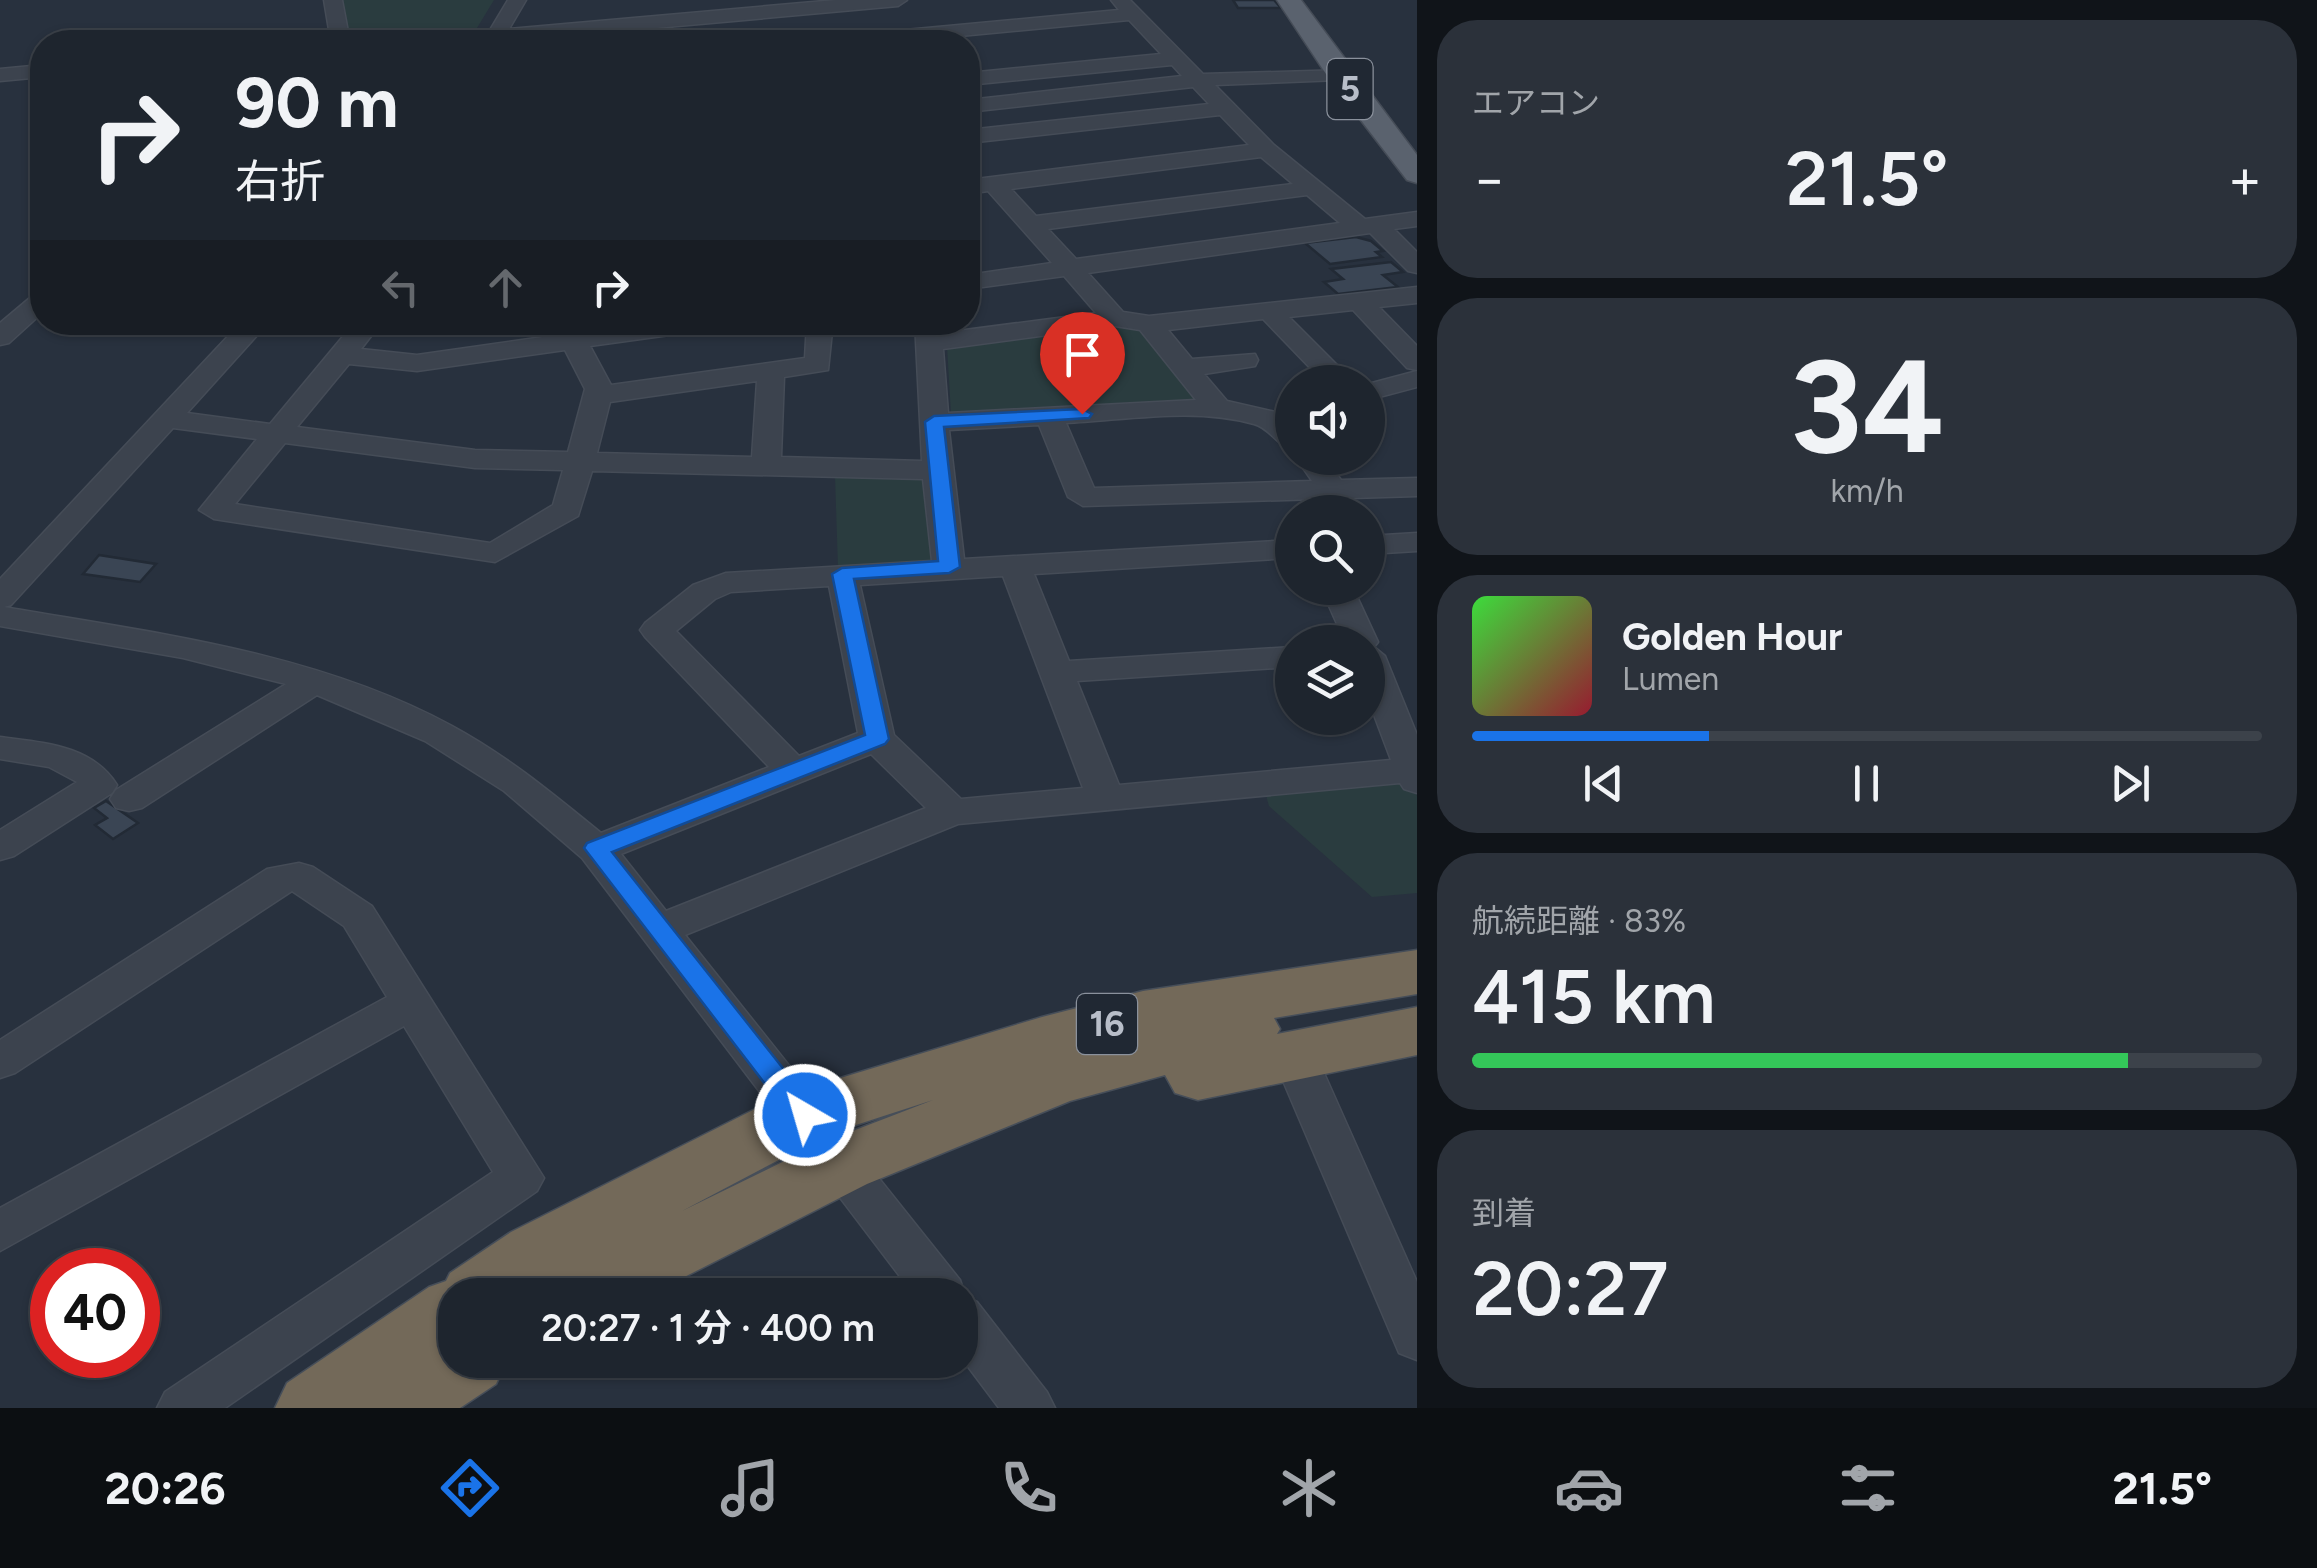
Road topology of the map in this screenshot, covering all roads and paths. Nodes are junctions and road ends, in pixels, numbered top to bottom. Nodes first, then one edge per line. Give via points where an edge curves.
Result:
1 (333, 0) edge
2 (517, 0) edge
3 (898, 0) edge
4 (909, 0) edge
5 (1289, 0) edge
6 (1306, 0) edge
7 (1127, 7) edge
8 (338, 30) edge
9 (500, 30) edge
10 (595, 30) edge
11 (911, 30) edge
12 (972, 30) edge
13 (1178, 58) junction
14 (30, 72) edge
15 (1339, 74) junction
16 (0, 75) edge
17 (980, 79) edge
18 (1198, 80) junction
19 (980, 105) edge
20 (1227, 108) junction
21 (980, 136) edge
22 (1266, 150) junction
23 (1417, 154) edge
24 (1417, 174) edge
25 (994, 184) junction
26 (980, 186) edge
27 (1312, 188) junction
28 (1136, 211) junction
29 (1417, 219) edge
30 (1030, 224) junction
31 (1368, 226) junction
32 (1176, 254) junction
33 (1417, 266) edge
34 (1072, 270) junction
35 (980, 281) edge
36 (1417, 295) edge
37 (0, 297) edge
38 (30, 301) edge
39 (1359, 301) junction
40 (30, 311) edge
41 (1270, 312) junction
42 (1115, 318) junction
43 (1149, 324) junction
44 (980, 329) edge
45 (246, 335) edge
46 (358, 335) edge
47 (597, 335) edge
48 (821, 335) edge
49 (928, 335) edge
50 (0, 337) edge
51 (574, 340) junction
52 (341, 354) junction
53 (1245, 360) dead end
54 (1323, 365) edge
55 (1185, 368) junction
56 (771, 371) junction
57 (1414, 379) edge
58 (1385, 387) edge
59 (598, 395) junction
60 (1216, 407) junction
61 (1275, 415) edge
62 (1049, 416) junction
63 (170, 419) junction
64 (934, 422) junction
65 (278, 430) junction
66 (584, 460) junction
67 (766, 465) junction
68 (937, 470) junction
69 (1323, 475) edge
70 (1417, 487) edge
71 (1334, 490) junction
72 (1417, 542) edge
73 (1385, 544) edge
74 (1275, 551) edge
75 (1014, 564) junction
76 (949, 567) junction
77 (842, 574) junction
78 (0, 598) edge
79 (0, 616) edge
80 (1275, 659) edge
81 (1054, 672) junction
82 (315, 681) junction
83 (1385, 700) edge
84 (877, 739) junction
85 (0, 748) edge
86 (793, 771) junction
87 (1414, 776) edge
88 (1105, 796) junction
89 (129, 798) dead end
90 (952, 812) junction
91 (0, 847) edge
92 (596, 848) junction
93 (660, 929) junction
94 (1417, 942) edge
95 (1417, 972) edge
96 (414, 1001) junction
97 (1417, 1002) edge
98 (1417, 1031) edge
99 (1294, 1055) junction
100 (0, 1062) edge
101 (824, 1139) junction
102 (1, 1229) edge
103 (501, 1278) edge
104 (607, 1278) edge
105 (931, 1278) edge
106 (438, 1322) edge
107 (1417, 1338) edge
108 (978, 1340) edge
109 (442, 1378) edge
110 (183, 1408) edge
111 (314, 1408) edge
112 (397, 1408) edge
113 (1030, 1408) edge

1 - 8 street
2 - 9 street
3 - 10 street
4 - 11 street
5 - 15 main road, 5
6 - 23 main road, 5
7 - 12 street
7 - 13 street via 1147,38
13 - 17 street
13 - 18 street
14 - 16 street
15 - 18 street
15 - 24 main road, 5
18 - 19 street
18 - 20 street
20 - 21 street
20 - 22 street
22 - 25 street
22 - 27 street
25 - 26 street
25 - 30 street
27 - 28 street
27 - 31 street
28 - 30 street
28 - 32 street
29 - 31 street
30 - 34 street
31 - 32 street
31 - 33 street
32 - 34 street
34 - 35 street
34 - 42 street
36 - 39 street
37 - 38 street
39 - 41 street
39 - 57 street
40 - 50 street
41 - 43 street
41 - 54 street
42 - 43 street
42 - 44 street
43 - 55 street
45 - 63 street
46 - 52 street
47 - 51 street
48 - 56 street via 822,361
49 - 64 street
51 - 52 street via 417,363
51 - 59 street
52 - 65 street
53 - 55 street
55 - 60 street
56 - 59 street
56 - 67 street
57 - 58 street
59 - 66 street
60 - 61 street
60 - 62 street
62 - 64 street
62 - 71 street via 1082,497
63 - 65 street
63 - 78 street
64 - 68 street
65 - 66 street via 475,459
65 - 66 street via 214,510 495,552 568,510
66 - 67 street
67 - 68 street
68 - 76 street
69 - 71 street
70 - 71 street
72 - 73 street
74 - 75 street
75 - 76 street
75 - 81 street
76 - 77 street
77 - 84 street
77 - 86 street via 726,583 656,627
79 - 82 street via 184,648
80 - 81 street
81 - 88 street
82 - 89 street
82 - 92 street via 438,734 517,783
83 - 87 street
84 - 86 street
84 - 90 street
85 - 91 street via 58,758 98,785
86 - 92 street
87 - 88 street
88 - 90 street
90 - 93 street
92 - 93 street
93 - 101 street
94 - 101 highway via 1254,963 1106,992 912,1058
95 - 101 highway, 16 via 1143,1015 1042,1041
96 - 100 street via 358,916 290,875
96 - 102 street
96 - 110 street via 521,1178
97 - 101 highway, 16 via 1271,1024
98 - 99 highway
99 - 101 highway via 1200,1074 936,1150
99 - 107 street
101 - 103 highway, 16 via 536,1254
101 - 104 highway, 16
101 - 105 street
106 - 111 highway
108 - 113 street
109 - 112 highway

